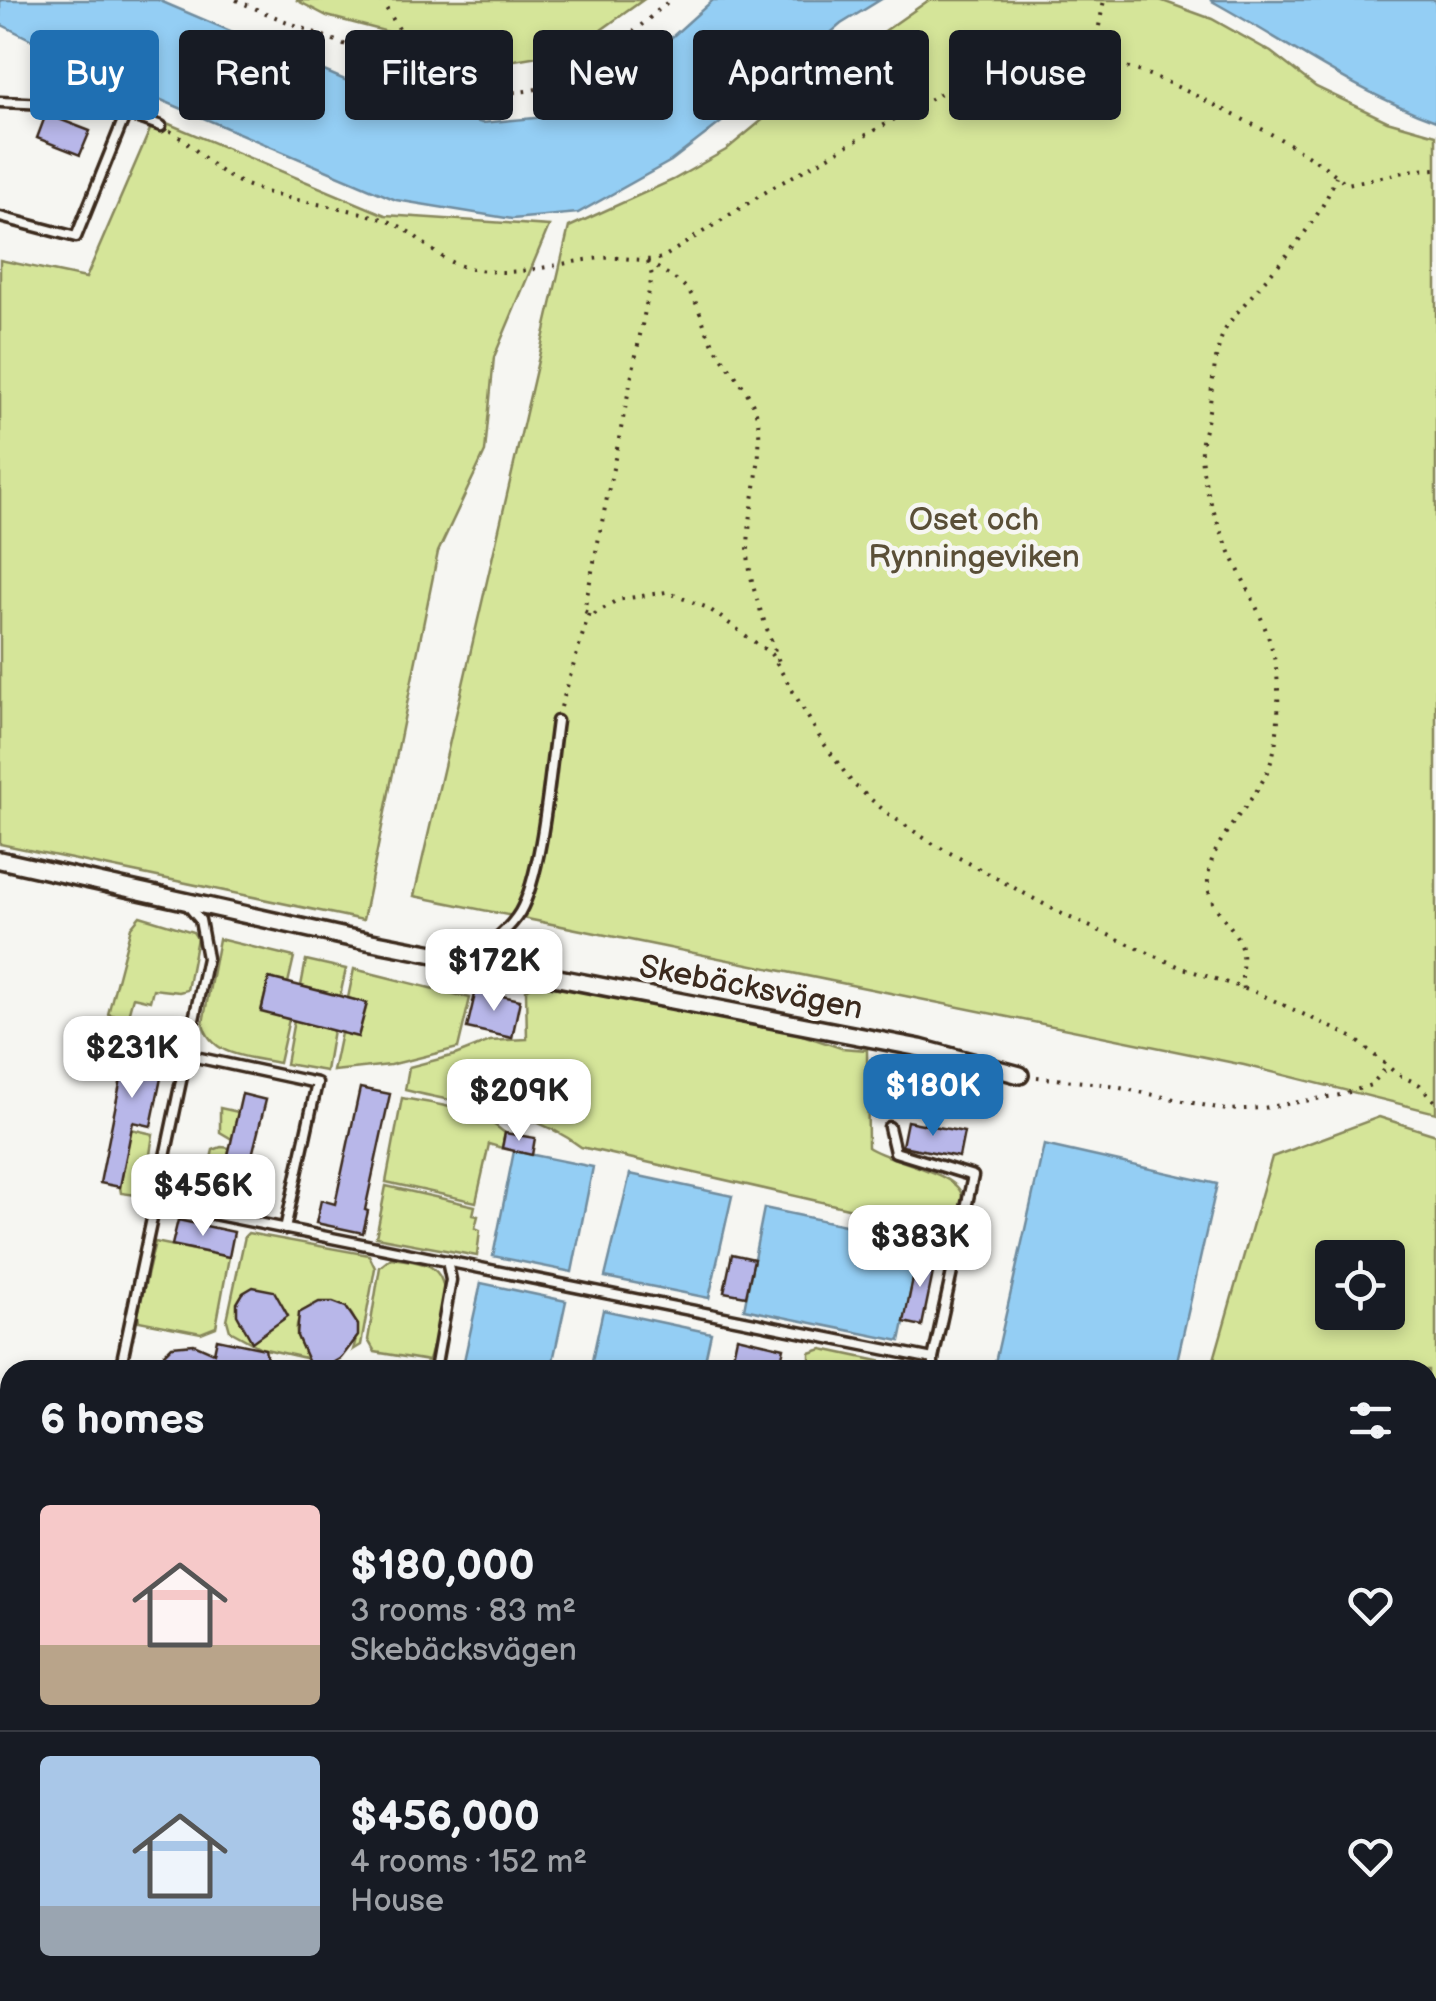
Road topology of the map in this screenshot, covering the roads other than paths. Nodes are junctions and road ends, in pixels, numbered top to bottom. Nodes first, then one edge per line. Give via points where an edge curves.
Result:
1 (0, 102) edge
2 (30, 103) edge
3 (123, 120) edge
4 (145, 120) edge
5 (161, 126) road end
6 (0, 217) edge
7 (557, 721) road end
8 (0, 860) edge
9 (182, 899) junction
10 (469, 960) junction
11 (186, 1055) junction
12 (1020, 1076) road end
13 (890, 1127) dead end
14 (154, 1202) junction
15 (285, 1228) junction
16 (447, 1261) junction
17 (932, 1359) joint
18 (122, 1360) edge
19 (437, 1360) edge

1 - 2 lane
3 - 6 lane via 76,236
4 - 5 lane
7 - 10 lane via 520,912
8 - 9 street, Skebäcksvägen
9 - 10 street, Skebäcksvägen
9 - 11 lane via 200,920 207,958
10 - 12 street, Skebäcksvägen via 920,1048
11 - 14 lane
11 - 15 lane via 316,1084
13 - 17 lane via 895,1152 973,1176
14 - 15 lane
14 - 18 lane
15 - 16 lane
16 - 17 lane
16 - 19 lane via 451,1280

